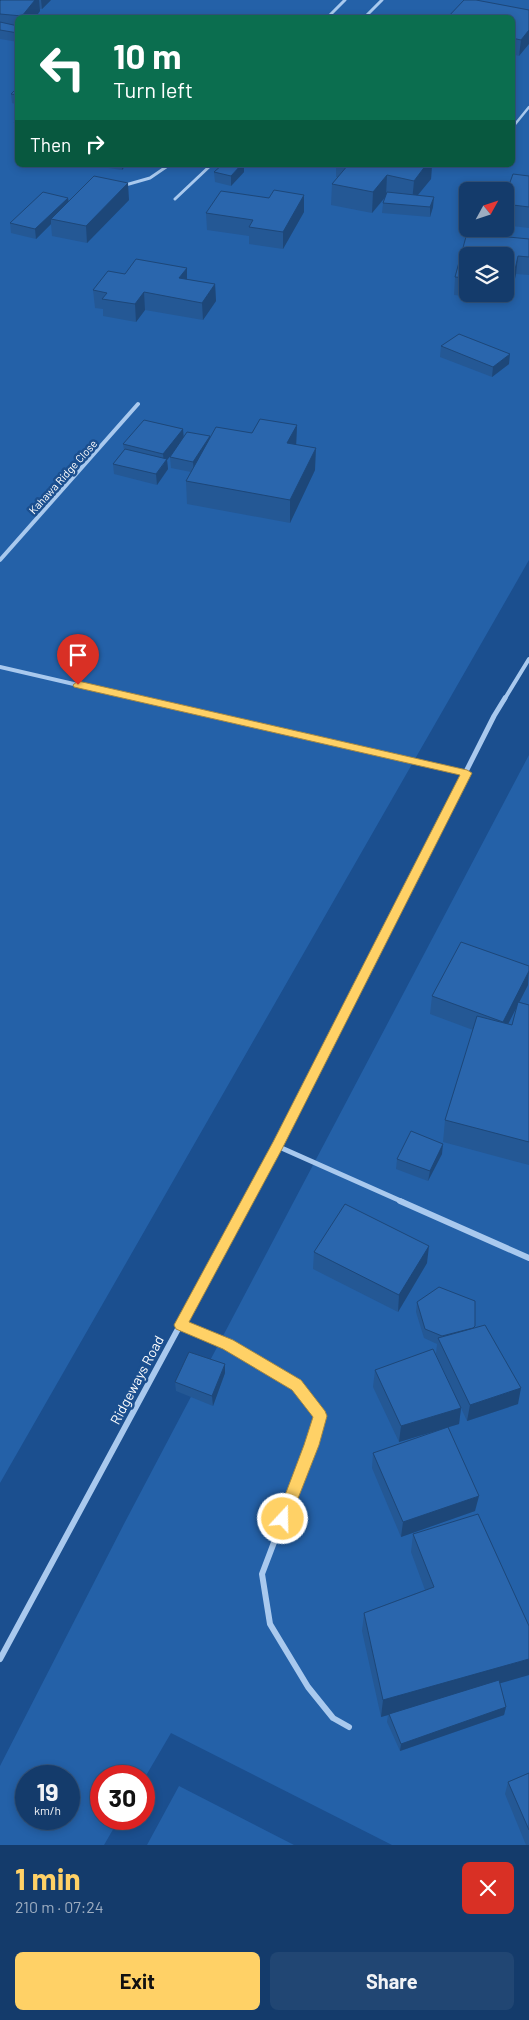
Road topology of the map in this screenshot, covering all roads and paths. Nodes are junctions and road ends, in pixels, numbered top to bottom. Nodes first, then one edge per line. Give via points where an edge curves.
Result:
1 (345, 0) edge
2 (382, 0) edge
3 (330, 15) edge
4 (367, 15) edge
5 (529, 108) edge
6 (515, 124) edge
7 (166, 167) edge
8 (209, 167) edge
9 (113, 187) edge
10 (175, 200) dead end
11 (138, 404) dead end
12 (0, 560) edge
13 (529, 659) edge
14 (0, 667) edge
15 (467, 773) junction
16 (277, 1146) junction
17 (529, 1258) edge
18 (181, 1325) junction
19 (0, 1659) edge
20 (350, 1727) dead end

1 - 3 street
2 - 4 street
5 - 6 lane
7 - 9 street via 144,181
8 - 10 street
11 - 12 street, Kahawa Ridge Close
13 - 15 street, Ridgeways Road via 494,716
14 - 15 street
15 - 16 street, Ridgeways Road
16 - 17 street
16 - 18 street, Ridgeways Road
18 - 19 street, Ridgeways Road
18 - 20 street via 228,1345 296,1385 320,1416 262,1574 270,1624 308,1687 333,1718

